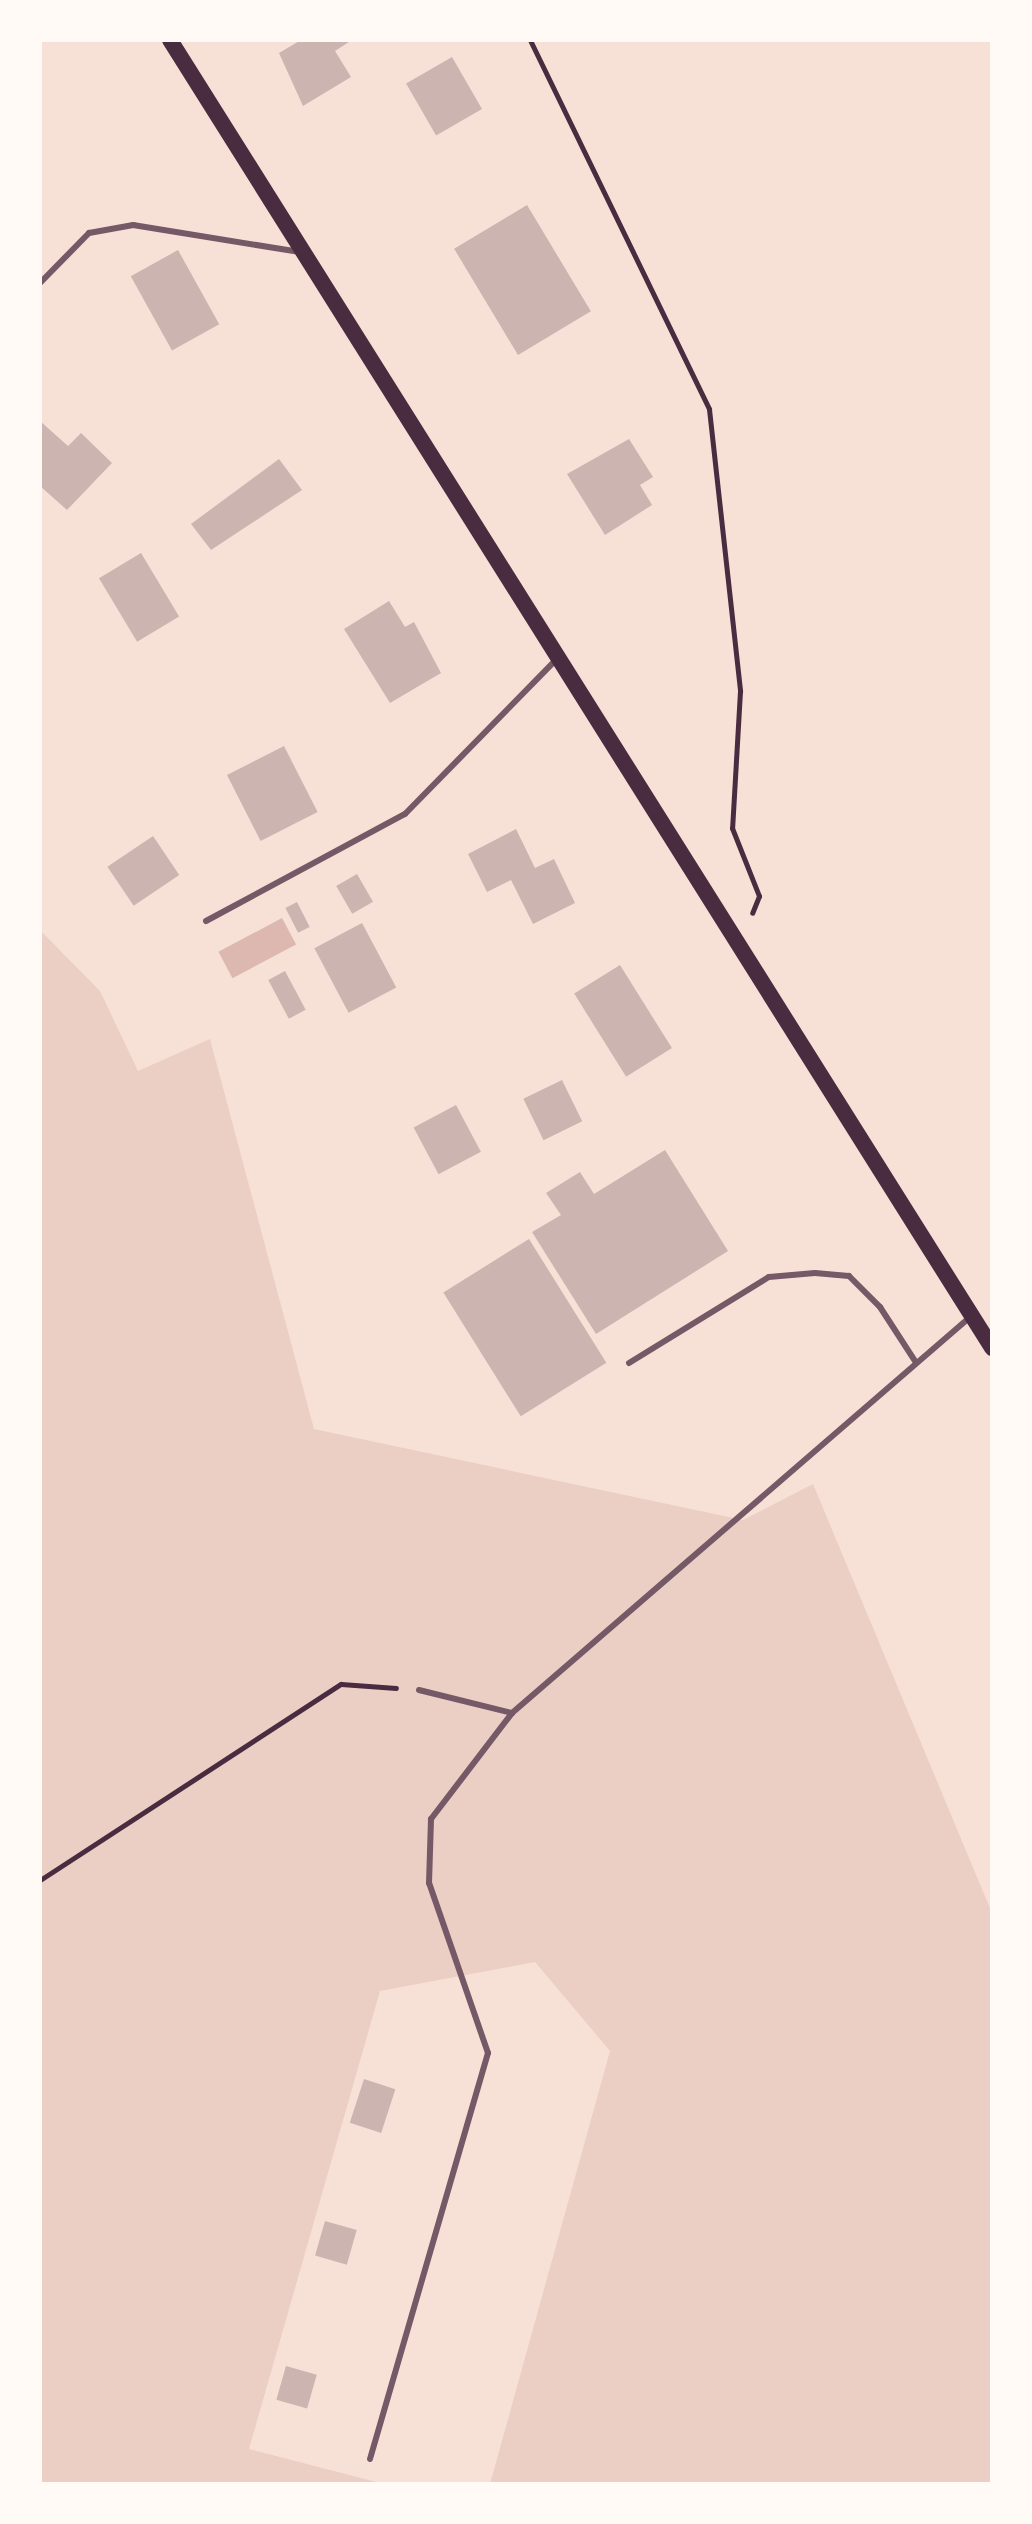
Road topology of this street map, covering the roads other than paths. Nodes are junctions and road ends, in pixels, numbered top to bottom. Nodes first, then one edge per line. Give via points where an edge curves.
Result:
1 (170, 40) edge
2 (304, 253) junction
3 (40, 283) edge
4 (558, 657) junction
5 (206, 921) dead end
6 (972, 1315) junction
7 (992, 1348) edge
8 (915, 1361) junction
9 (629, 1363) dead end
10 (419, 1690) road end
11 (512, 1713) junction
12 (370, 2459) dead end

1 - 2 main road
2 - 3 lane via 133,225 89,233
2 - 4 main road
4 - 5 lane via 405,814
4 - 6 main road
6 - 7 main road
6 - 8 lane
8 - 9 lane via 880,1307 849,1276 815,1273 769,1277
8 - 11 lane
10 - 11 lane
11 - 12 lane via 431,1819 429,1883 488,2053

